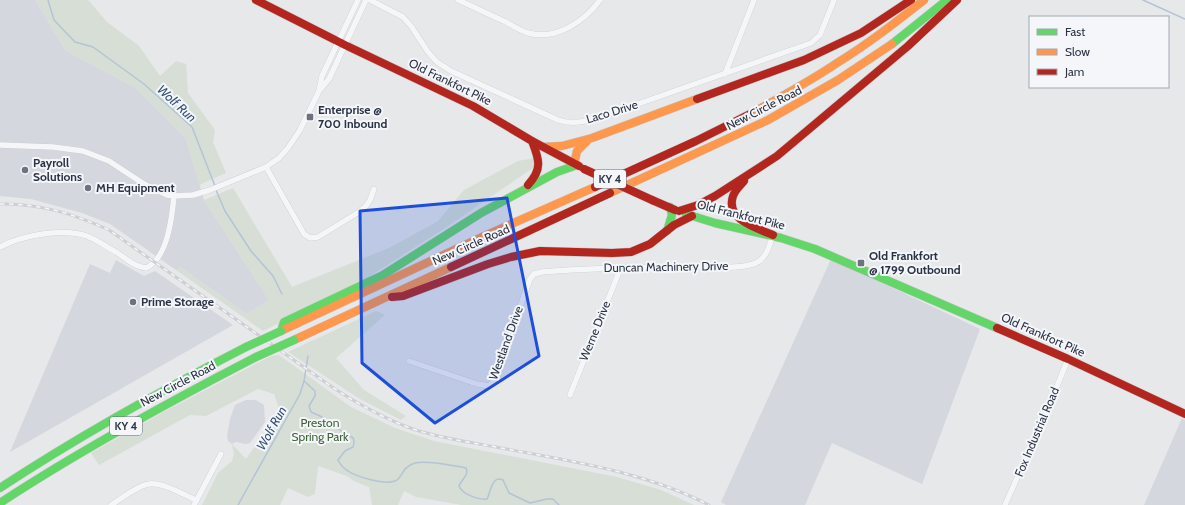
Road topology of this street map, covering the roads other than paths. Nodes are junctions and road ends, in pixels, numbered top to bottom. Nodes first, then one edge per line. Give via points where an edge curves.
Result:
1 (256, 0) edge
2 (358, 0) edge
3 (366, 0) edge
4 (370, 0) edge
5 (458, 0) edge
6 (600, 0) edge
7 (754, 0) edge
8 (834, 0) edge
9 (911, 0) edge
10 (924, 0) edge
11 (947, 0) edge
12 (957, 0) edge
13 (342, 43) junction
14 (725, 74) junction
15 (592, 138) junction
16 (532, 141) junction
17 (0, 145) edge
18 (543, 147) junction
19 (578, 166) junction
20 (266, 167) junction
21 (749, 175) junction
22 (374, 189) dead end
23 (523, 189) junction
24 (174, 196) junction
25 (670, 207) junction
26 (680, 211) junction
27 (692, 216) junction
28 (667, 231) junction
29 (773, 235) junction
30 (0, 247) edge
31 (621, 267) junction
32 (542, 272) joint
33 (384, 297) junction
34 (281, 331) junction
35 (1068, 359) junction
36 (409, 361) dead end
37 (570, 395) dead end
38 (1185, 414) edge
39 (221, 454) dead end
40 (0, 488) edge
41 (195, 503) edge
42 (0, 504) edge
43 (111, 505) edge
44 (1005, 505) edge

1 - 13 main road, Old Frankfort Pike
2 - 13 street
3 - 13 street
4 - 14 street, Laco Drive via 403,17 412,26 428,52 441,65 562,122 589,120
5 - 6 street via 529,33 545,34 573,26 591,12
7 - 14 street
8 - 14 street, Laco Drive via 824,28 816,40
9 - 15 main road via 862,33 804,60
10 - 34 main road, New Circle Road / KY 4 via 891,28 833,67 750,114
11 - 33 main road, New Circle Road / KY 4 via 857,68 794,107
12 - 21 main road via 908,46 777,156
13 - 16 main road, Old Frankfort Pike via 474,106
13 - 20 street via 329,79 319,91 295,138 279,158
15 - 18 main road via 560,147
15 - 19 main road via 578,147 574,156
16 - 18 main road, Old Frankfort Pike
16 - 23 main road via 538,158 538,172
17 - 24 street via 83,151 109,161 159,192
18 - 19 main road, Old Frankfort Pike
19 - 23 main road via 557,172
19 - 25 main road, Old Frankfort Pike, bridge
20 - 22 street via 298,225 310,238 318,237 358,212 370,200
20 - 24 street via 210,190 193,195
21 - 26 main road via 698,205
21 - 29 main road via 732,197 734,214 740,220
23 - 34 main road via 383,275 284,322
24 - 30 street via 166,240 153,263 146,268 136,266 88,237 74,233 26,237
25 - 26 main road, Old Frankfort Pike
25 - 28 main road via 672,215
26 - 27 main road, Old Frankfort Pike
27 - 28 main road
27 - 29 main road, Old Frankfort Pike
28 - 33 main road via 650,244 628,252 540,252 511,257 403,296
29 - 31 street, Duncan Machinery Drive via 763,259 749,265
29 - 35 main road, Old Frankfort Pike via 860,267
31 - 32 street, Duncan Machinery Drive
31 - 37 street, Werne Drive
32 - 36 street, Westland Drive via 534,274 530,279 490,386
33 - 42 main road, New Circle Road / KY 4, bridge via 256,357 181,396 124,427
34 - 40 main road, New Circle Road / KY 4, bridge via 118,415
35 - 38 main road, Old Frankfort Pike
35 - 44 street, Fox Industrial Road
39 - 41 street
41 - 43 street via 169,488 154,483 143,486

